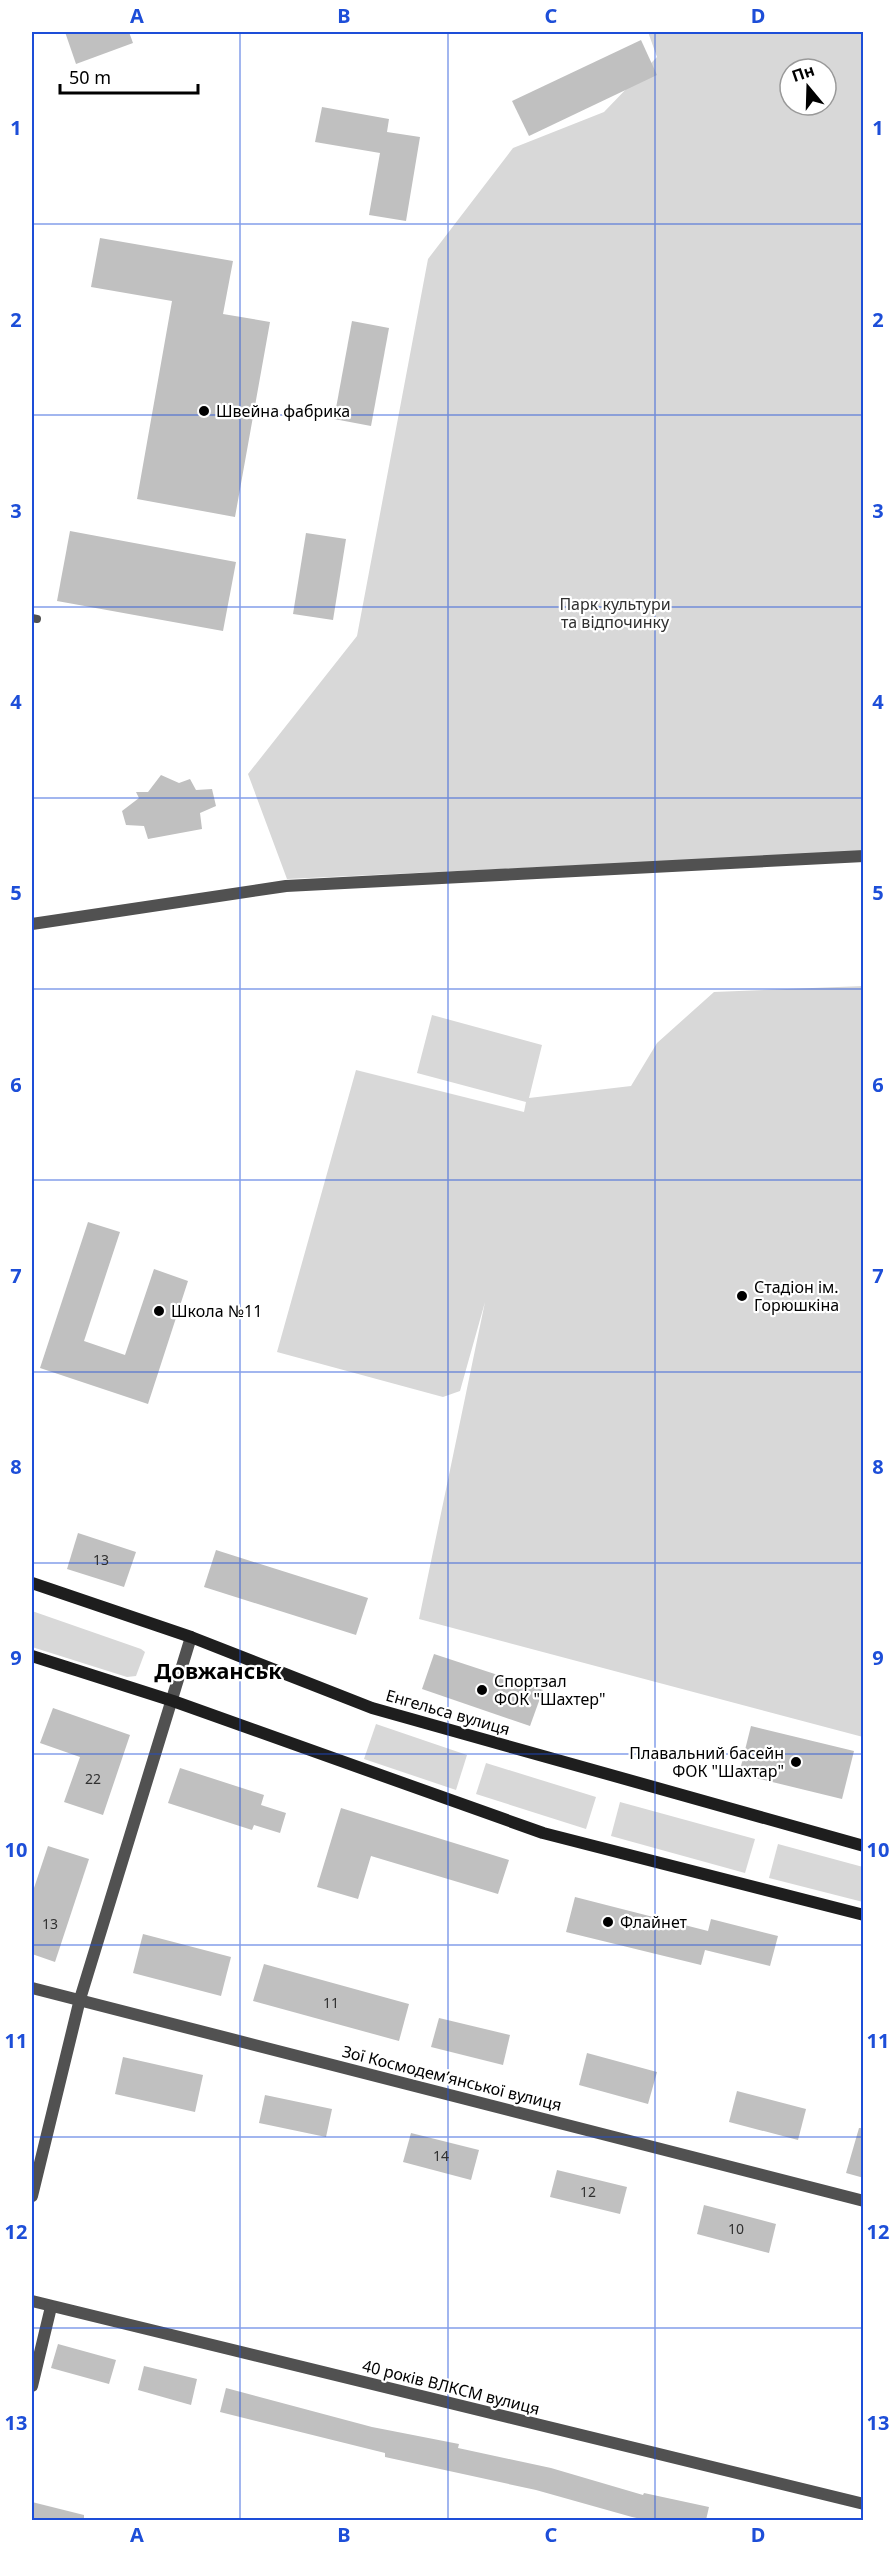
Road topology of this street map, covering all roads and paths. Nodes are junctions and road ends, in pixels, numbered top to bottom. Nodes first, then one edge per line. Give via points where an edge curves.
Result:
1 (864, 856) edge
2 (32, 924) edge
3 (32, 1583) edge
4 (191, 1637) junction
5 (32, 1656) edge
6 (173, 1701) junction
7 (864, 1845) edge
8 (864, 1915) edge
9 (32, 1988) edge
10 (80, 1999) junction
11 (32, 2196) edge
12 (864, 2201) edge
13 (32, 2301) edge
14 (51, 2307) junction
15 (32, 2386) edge
16 (864, 2504) edge

1 - 2 street via 286,886
3 - 4 street, Енгельса вулиця
4 - 6 street
4 - 7 street, Енгельса вулиця via 372,1708
5 - 6 street
6 - 8 street via 543,1833
6 - 10 street
9 - 10 street, Зої Космодем’янської вулиця
10 - 11 street
10 - 12 street, Зої Космодем’янської вулиця
13 - 14 street, 40 років ВЛКСМ вулиця
14 - 15 street
14 - 16 street, 40 років ВЛКСМ вулиця

